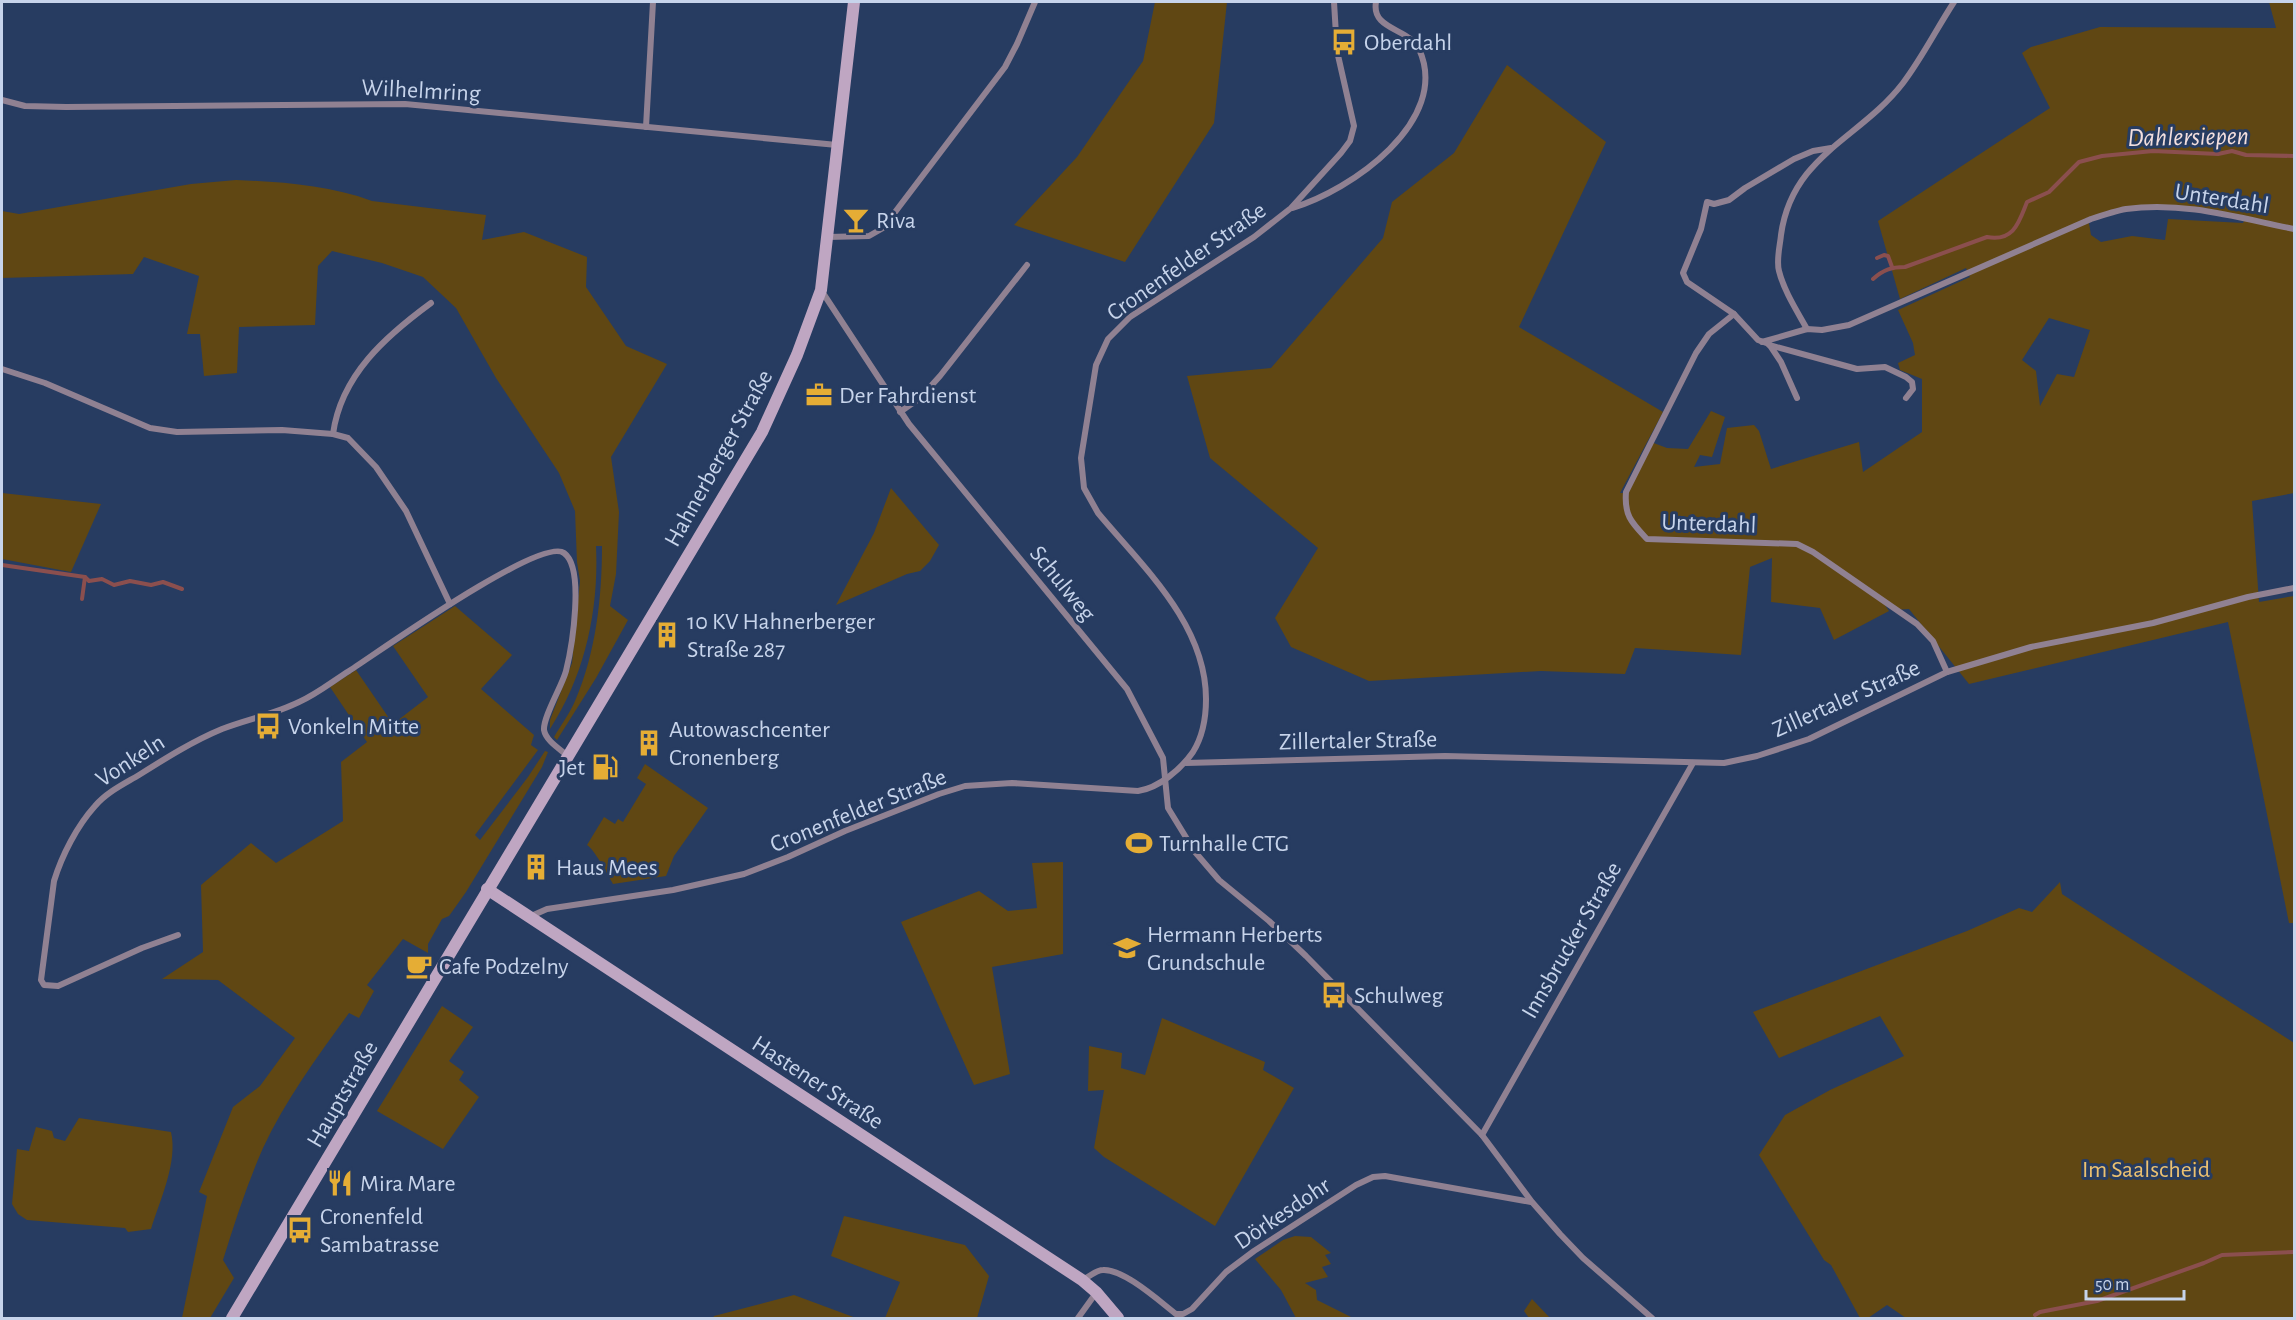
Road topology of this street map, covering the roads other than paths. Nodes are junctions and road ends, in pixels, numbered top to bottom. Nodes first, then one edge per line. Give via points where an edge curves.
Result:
1 (653, 2) edge
2 (854, 2) edge
3 (1035, 2) edge
4 (1334, 2) edge
5 (1376, 2) edge
6 (1954, 2) edge
7 (2, 100) edge
8 (645, 127) junction
9 (837, 145) junction
10 (1831, 148) junction
11 (1291, 208) junction
12 (2295, 229) edge
13 (828, 237) junction
14 (1027, 265) dead end
15 (821, 290) junction
16 (431, 303) dead end
17 (1734, 314) junction
18 (1807, 329) junction
19 (1765, 343) junction
20 (2, 369) edge
21 (1797, 398) dead end
22 (1906, 398) dead end
23 (900, 412) junction
24 (333, 434) junction
25 (2295, 588) edge
26 (450, 604) junction
27 (1947, 672) junction
28 (568, 756) junction
29 (1186, 763) junction
30 (1693, 763) junction
31 (1166, 777) junction
32 (487, 889) junction
33 (528, 917) junction
34 (178, 935) dead end
35 (1482, 1135) junction
36 (1532, 1202) junction
37 (1082, 1280) junction
38 (1096, 1292) junction
39 (232, 1318) edge
40 (1078, 1318) edge
41 (1118, 1318) edge
42 (1652, 1318) edge

1 - 8 street
2 - 9 main road, Hahnerberger Straße
3 - 13 street via 1005,68 883,228 869,236
4 - 11 street via 1337,51 1353,133 1341,153
5 - 11 street via 1375,14 1380,20 1415,43 1420,51 1426,77 1421,99 1405,133 1378,159 1338,189
6 - 10 street via 1903,83 1859,127
7 - 8 street, Wilhelmring via 25,106 66,107 405,104
8 - 9 street, Wilhelmring
9 - 13 main road, Hahnerberger Straße
10 - 17 street via 1794,159 1729,200 1707,202 1683,278
10 - 18 street via 1803,177 1787,207 1781,237 1779,271
11 - 29 street, Cronenfelder Straße via 1254,237 1130,317 1108,339 1094,376 1081,458 1084,488 1098,513 1177,609 1202,660 1204,724
12 - 18 street, Unterdahl via 2201,210 2162,206 2125,209 2091,219 1849,325
13 - 15 main road, Hahnerberger Straße
14 - 23 street via 940,376
15 - 23 street, Schulweg
15 - 28 main road, Hahnerberger Straße via 762,432
16 - 24 street via 370,355 342,401
17 - 19 street
17 - 27 street, Unterdahl via 1709,334 1696,353 1626,492 1629,519 1647,539 1797,544 1917,624 1933,641
18 - 19 street, Unterdahl
19 - 21 street via 1781,362
19 - 22 street via 1857,369 1891,369 1912,382 1913,389
20 - 24 street via 150,428 177,432 258,429
23 - 31 street, Schulweg via 1127,689 1163,758
24 - 26 street via 354,442 376,467 406,511
25 - 27 street, Zillertaler Straße via 2153,623 2031,647
26 - 28 street, Vonkeln via 536,556 557,550 566,554 576,575 569,653 544,732
26 - 34 street, Vonkeln via 303,700 200,739 95,806 58,866 41,980 44,985 58,986
27 - 30 street, Zillertaler Straße via 1809,739 1724,763
28 - 32 main road, Hahnerberger Straße
29 - 30 street, Zillertaler Straße via 1445,756
29 - 31 street, Cronenfelder Straße
30 - 35 street, Innsbrucker Straße
31 - 33 street, Cronenfelder Straße via 1149,789 1138,791 1012,783 965,786 744,873 672,890 547,909
31 - 35 street, Schulweg via 1168,808 1195,852 1219,880 1306,956
32 - 33 main road, Hastener Straße
32 - 39 main road, Hauptstraße
33 - 37 main road, Hastener Straße
35 - 36 street, Schulweg
36 - 37 street, Dörkesdohr via 1373,1177 1254,1251 1183,1314 1176,1314 1134,1282 1112,1271 1099,1270
36 - 42 street, Schulweg via 1583,1258
37 - 38 main road, Hastener Straße
38 - 40 street
38 - 41 main road, Hastener Straße

